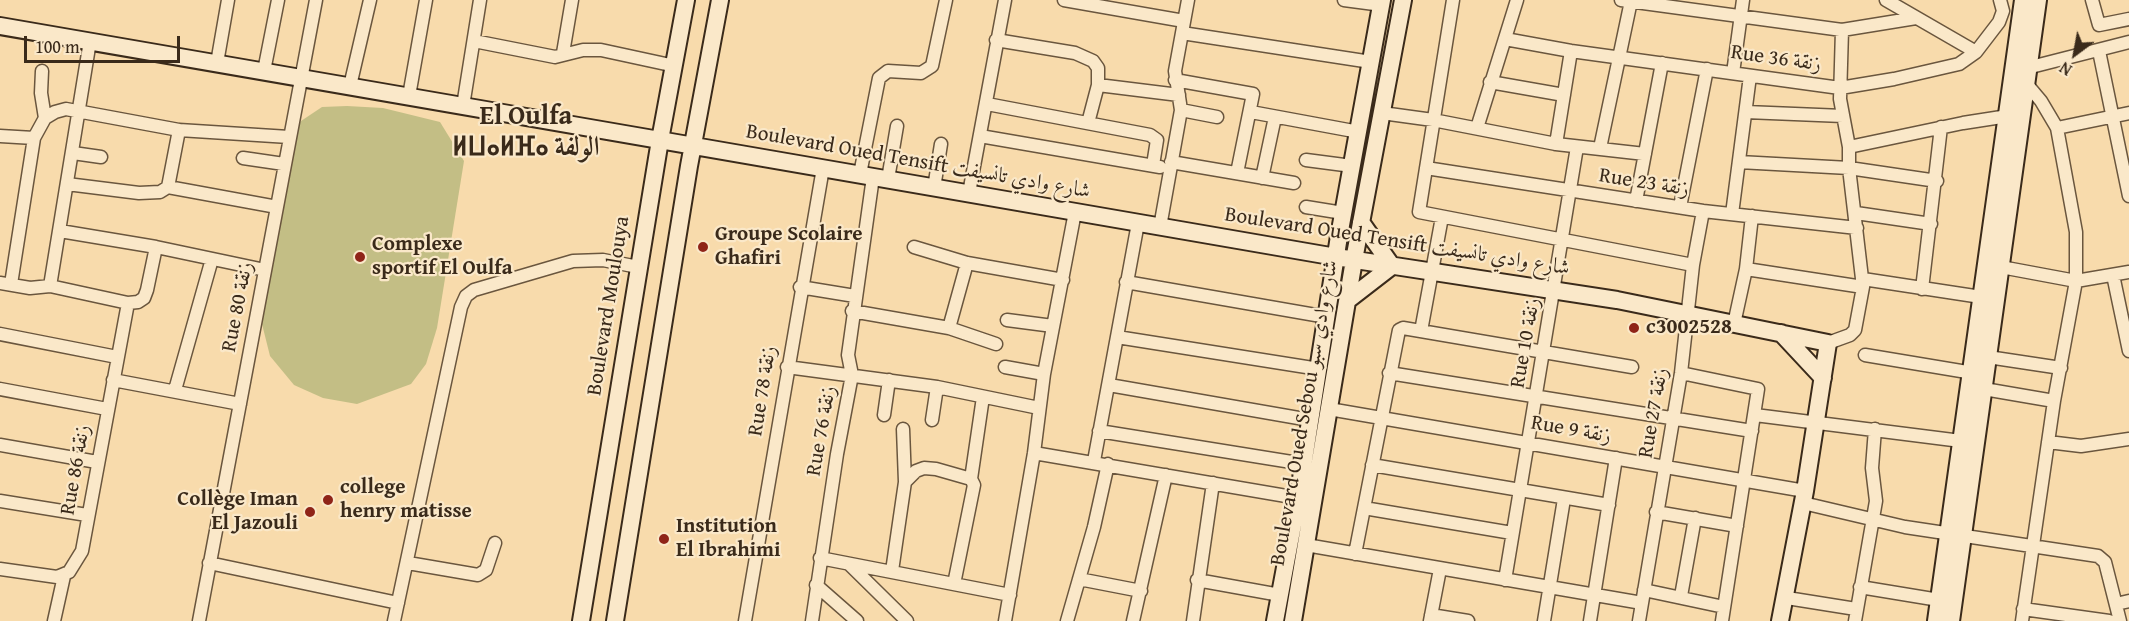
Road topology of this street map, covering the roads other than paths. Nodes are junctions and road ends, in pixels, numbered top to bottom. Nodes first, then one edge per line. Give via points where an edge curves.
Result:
1 (228, 0) edge
2 (278, 0) edge
3 (316, 0) edge
4 (370, 0) edge
5 (426, 0) edge
6 (480, 0) edge
7 (572, 0) edge
8 (685, 0) edge
9 (720, 0) edge
10 (946, 0) edge
11 (1005, 0) edge
12 (1064, 0) edge
13 (1188, 0) edge
14 (1344, 0) edge
15 (1403, 0) edge
16 (1453, 0) edge
17 (1517, 0) edge
18 (1743, 0) edge
19 (1886, 0) edge
20 (2000, 0) edge
21 (2023, 0) edge
22 (2038, 0) edge
23 (2092, 0) edge
24 (1626, 1) edge
25 (1382, 2) edge
26 (1742, 17) junction
27 (1916, 18) junction
28 (2129, 19) edge
29 (0, 26) edge
30 (1183, 27) junction
31 (1842, 30) junction
32 (1505, 39) junction
33 (996, 40) junction
34 (90, 41) junction
35 (474, 41) junction
36 (2129, 42) edge
37 (1570, 51) junction
38 (2099, 51) junction
39 (1976, 52) junction
40 (563, 54) junction
41 (1619, 58) junction
42 (1371, 62) junction
43 (217, 63) junction
44 (1662, 63) junction
45 (675, 66) junction
46 (1707, 69) junction
47 (42, 71) dead end
48 (264, 71) junction
49 (1733, 73) junction
50 (2026, 75) junction
51 (1750, 76) junction
52 (301, 78) junction
53 (1175, 80) junction
54 (1490, 82) junction
55 (1098, 85) junction
56 (350, 86) junction
57 (1840, 88) junction
58 (1179, 95) junction
59 (1564, 95) junction
60 (409, 96) junction
61 (987, 104) junction
62 (463, 106) junction
63 (1181, 110) junction
64 (80, 112) junction
65 (1251, 112) junction
66 (1746, 112) junction
67 (1382, 113) junction
68 (2129, 113) edge
69 (1843, 116) junction
70 (2008, 116) junction
71 (1217, 117) dead end
72 (1275, 117) junction
73 (2112, 117) junction
74 (45, 118) junction
75 (1433, 120) junction
76 (1088, 123) junction
77 (897, 126) dead end
78 (1941, 127) junction
79 (1477, 128) junction
80 (2057, 128) junction
81 (179, 130) junction
82 (1359, 132) junction
83 (0, 136) edge
84 (980, 136) junction
85 (289, 137) junction
86 (34, 138) junction
87 (660, 140) junction
88 (942, 144) dead end
89 (1556, 144) junction
90 (693, 146) junction
91 (1577, 147) junction
92 (1849, 147) junction
93 (1600, 148) junction
94 (73, 153) junction
95 (1645, 154) junction
96 (101, 157) dead end
97 (243, 158) dead end
98 (1306, 160) dead end
99 (1739, 162) junction
100 (284, 165) junction
101 (1153, 165) junction
102 (1170, 165) junction
103 (1352, 166) junction
104 (823, 168) junction
105 (1426, 168) junction
106 (1849, 168) junction
107 (1237, 173) junction
108 (874, 177) junction
109 (1262, 178) junction
110 (1937, 181) junction
111 (1294, 183) dead end
112 (67, 184) junction
113 (168, 187) junction
114 (934, 188) junction
115 (1572, 191) junction
116 (969, 193) junction
117 (2129, 196) edge
118 (1636, 201) junction
119 (277, 207) junction
120 (1306, 207) dead end
121 (1680, 207) junction
122 (1703, 211) junction
123 (1075, 212) junction
124 (1343, 213) junction
125 (1856, 213) junction
126 (1732, 214) junction
127 (1752, 216) junction
128 (1442, 217) junction
129 (1361, 222) junction
130 (1138, 223) junction
131 (1931, 224) junction
132 (1160, 227) junction
133 (1857, 228) junction
134 (60, 231) junction
135 (1564, 238) junction
136 (156, 248) junction
137 (914, 248) dead end
138 (1336, 257) junction
139 (212, 259) junction
140 (1354, 260) junction
141 (967, 263) junction
142 (1693, 265) junction
143 (1392, 266) junction
144 (638, 267) junction
145 (2001, 267) junction
146 (1746, 269) junction
147 (265, 270) junction
148 (1431, 272) junction
149 (2129, 272) edge
150 (2113, 275) junction
151 (1063, 280) junction
152 (2076, 281) junction
153 (1126, 282) junction
154 (1863, 283) junction
155 (5, 284) edge
156 (50, 286) junction
157 (800, 287) junction
158 (1555, 290) junction
159 (1922, 290) junction
160 (855, 296) junction
161 (1981, 297) junction
162 (1347, 300) junction
163 (128, 303) junction
164 (852, 311) junction
165 (1688, 315) junction
166 (1327, 316) junction
167 (1007, 320) dead end
168 (1734, 324) junction
169 (1053, 326) junction
170 (949, 328) junction
171 (1421, 331) junction
172 (0, 333) edge
173 (1781, 333) junction
174 (1118, 337) junction
175 (1828, 343) junction
176 (996, 344) dead end
177 (2129, 351) edge
178 (1544, 352) junction
179 (1865, 355) dead end
180 (117, 357) junction
181 (1988, 357) junction
182 (787, 366) junction
183 (1005, 367) dead end
184 (1632, 367) dead end
185 (2061, 368) junction
186 (1319, 369) junction
187 (1389, 373) junction
188 (1681, 373) junction
189 (1044, 374) junction
190 (852, 375) junction
191 (1823, 378) junction
192 (1980, 379) junction
193 (113, 380) junction
194 (889, 380) junction
195 (1109, 385) junction
196 (937, 387) junction
197 (0, 389) edge
198 (175, 390) junction
199 (1537, 396) junction
200 (983, 397) junction
201 (2054, 401) junction
202 (240, 404) junction
203 (1039, 408) junction
204 (1329, 408) junction
205 (106, 409) junction
206 (885, 415) dead end
207 (1755, 415) junction
208 (1381, 418) junction
209 (932, 420) dead end
210 (1310, 420) junction
211 (1673, 420) junction
212 (1817, 422) junction
213 (903, 429) dead end
214 (1875, 429) junction
215 (1099, 431) junction
216 (1752, 431) junction
217 (2129, 439) edge
218 (1961, 441) junction
219 (1527, 442) junction
220 (2048, 442) junction
221 (0, 445) edge
222 (1034, 453) junction
223 (1616, 458) junction
224 (1094, 461) junction
225 (97, 462) junction
226 (1108, 464) junction
227 (1304, 464) junction
228 (1372, 465) junction
229 (1664, 466) junction
230 (1166, 475) junction
231 (971, 479) junction
232 (1744, 479) junction
233 (905, 482) junction
234 (1213, 483) junction
235 (1520, 491) junction
236 (1804, 497) junction
237 (1298, 498) junction
238 (1564, 499) junction
239 (0, 501) edge
240 (1609, 505) junction
241 (1364, 508) junction
242 (1656, 512) junction
243 (87, 515) junction
244 (1695, 518) junction
245 (1873, 519) junction
246 (1737, 526) junction
247 (1512, 533) junction
248 (1955, 535) junction
249 (495, 543) dead end
250 (1306, 545) junction
251 (2031, 545) junction
252 (1355, 554) junction
253 (820, 558) junction
254 (209, 562) junction
255 (408, 563) junction
256 (848, 563) junction
257 (0, 569) edge
258 (1440, 569) junction
259 (892, 571) junction
260 (64, 576) junction
261 (1078, 579) junction
262 (1197, 580) junction
263 (1505, 580) junction
264 (954, 584) junction
265 (816, 585) junction
266 (1549, 587) junction
267 (1860, 587) junction
268 (1644, 590) junction
269 (1141, 591) junction
270 (1010, 595) junction
271 (1280, 595) junction
272 (1595, 595) junction
273 (1681, 596) junction
274 (1787, 598) junction
275 (1939, 600) junction
276 (398, 603) junction
277 (1642, 603) junction
278 (2123, 603) edge
279 (1724, 607) junction
280 (1856, 615) edge
281 (2022, 615) edge
282 (580, 618) edge
283 (1431, 618) edge
284 (54, 621) edge
285 (199, 621) edge
286 (393, 621) edge
287 (615, 621) edge
288 (745, 621) edge
289 (812, 621) edge
290 (857, 621) edge
291 (907, 621) edge
292 (1005, 621) edge
293 (1067, 621) edge
294 (1133, 621) edge
295 (1193, 621) edge
296 (1275, 621) edge
297 (1293, 621) edge
298 (1468, 621) edge
299 (1544, 621) edge
300 (1590, 621) edge
301 (1639, 621) edge
302 (1722, 621) edge
303 (1780, 621) edge
304 (1936, 621) edge
305 (1951, 621) edge
306 (2109, 621) edge
307 (2120, 621) edge

1 - 43 street
2 - 48 street
3 - 52 street, Rue 80 زنقة
4 - 56 street
5 - 60 street
6 - 35 street
7 - 40 street
8 - 45 street, Boulevard Moulouya
9 - 90 street
10 - 108 street via 932,66 921,73 888,71 879,78
11 - 33 street
12 - 30 street
13 - 30 street
14 - 25 street
15 - 67 street, Boulevard Oued Sebou شارع وادي سبو
16 - 75 street
17 - 32 street
18 - 26 street
19 - 27 street
20 - 39 street, Rue 36 زنقة via 2003,11 1999,22
21 - 70 street
22 - 50 street
23 - 28 street via 2099,25
24 - 26 street
24 - 41 street
25 - 42 street, Boulevard Oued Sebou شارع وادي سبو
26 - 31 street
26 - 49 street
27 - 31 street
27 - 39 street
29 - 34 street, Boulevard Oued Tensift شارع وادي تانسيفت
30 - 42 street
30 - 53 street
31 - 57 street
32 - 37 street, Rue 36 زنقة
32 - 54 street
33 - 55 street via 1086,57 1098,69
33 - 61 street
34 - 43 street, Boulevard Oued Tensift شارع وادي تانسيفت
34 - 64 street
35 - 40 street via 555,57
35 - 62 street
36 - 38 street
37 - 41 street, Rue 36 زنقة
37 - 59 street
38 - 50 street
38 - 73 street
39 - 57 street, Rue 36 زنقة via 1959,64
40 - 45 street via 601,50
41 - 44 street, Rue 36 زنقة
41 - 93 street
42 - 82 street, Boulevard Oued Sebou شارع وادي سبو
43 - 48 street, Boulevard Oued Tensift شارع وادي تانسيفت
44 - 46 street, Rue 36 زنقة
44 - 95 street
45 - 87 street, Boulevard Moulouya
46 - 49 street, Rue 36 زنقة
46 - 121 street
47 - 74 street
48 - 52 street, Boulevard Oued Tensift شارع وادي تانسيفت
49 - 51 street, Rue 36 زنقة
50 - 80 street
50 - 145 street
51 - 57 street, Rue 36 زنقة
51 - 66 street
52 - 56 street, Boulevard Oued Tensift شارع وادي تانسيفت
52 - 85 street, Rue 80 زنقة
53 - 58 street
53 - 65 street via 1253,94
54 - 59 street
54 - 79 street
55 - 58 street
55 - 76 street
56 - 60 street, Boulevard Oued Tensift شارع وادي تانسيفت
57 - 69 street
58 - 63 street
59 - 89 street
60 - 62 street, Boulevard Oued Tensift شارع وادي تانسيفت
61 - 76 street
61 - 84 street
62 - 87 street, Boulevard Oued Tensift شارع وادي تانسيفت
63 - 71 street
63 - 102 street
64 - 74 street via 61,110
64 - 81 street
64 - 94 street
65 - 72 street
65 - 107 street
66 - 69 street
66 - 99 street
67 - 75 street
67 - 129 street, Boulevard Oued Sebou شارع وادي سبو
68 - 73 street
69 - 92 street
70 - 78 street
70 - 161 street
72 - 82 street
72 - 109 street
73 - 80 street
73 - 117 street
74 - 86 street
75 - 79 street
75 - 105 street
76 - 101 street via 1155,137
77 - 108 street
78 - 92 street
78 - 110 street
79 - 89 street
80 - 152 street via 2076,232
81 - 85 street
81 - 113 street
82 - 103 street, Boulevard Oued Sebou شارع وادي سبو
83 - 86 street
84 - 101 street
84 - 116 street
85 - 100 street, Rue 80 زنقة
86 - 155 street
87 - 90 street, Boulevard Oued Tensift شارع وادي تانسيفت
87 - 144 street, Boulevard Moulouya
88 - 114 street
89 - 91 street
90 - 104 street, Boulevard Oued Tensift شارع وادي تانسيفت
90 - 287 street
91 - 93 street
91 - 115 street, Rue 10 زنقة
92 - 106 street
93 - 95 street
94 - 96 street
94 - 112 street
95 - 118 street
97 - 100 street
98 - 103 street
99 - 106 street
99 - 126 street
100 - 119 street, Rue 80 زنقة
101 - 102 street
102 - 107 street
102 - 132 street
103 - 124 street, Boulevard Oued Sebou شارع وادي سبو
104 - 108 street, Boulevard Oued Tensift شارع وادي تانسيفت
104 - 157 street, Rue 78 زنقة
105 - 115 street, Rue 23 زنقة
105 - 128 street via 1419,212
106 - 110 street
106 - 125 street
107 - 109 street
108 - 114 street, Boulevard Oued Tensift شارع وادي تانسيفت
108 - 160 street, Rue 76 زنقة
109 - 111 street
110 - 131 street
112 - 113 street via 139,193 160,192
112 - 134 street
113 - 119 street
114 - 116 street, Boulevard Oued Tensift شارع وادي تانسيفت
115 - 118 street, Rue 23 زنقة
115 - 135 street, Rue 10 زنقة
116 - 123 street, Boulevard Oued Tensift شارع وادي تانسيفت
118 - 121 street, Rue 23 زنقة
119 - 147 street, Rue 80 زنقة
120 - 124 street
121 - 122 street, Rue 23 زنقة
122 - 126 street, Rue 23 زنقة
122 - 142 street, Rue 27 زنقة
123 - 130 street, Boulevard Oued Tensift شارع وادي تانسيفت
123 - 151 street
124 - 138 street, Boulevard Oued Sebou شارع وادي سبو
125 - 131 street
125 - 133 street
126 - 127 street, Rue 23 زنقة
127 - 133 street, Rue 23 زنقة
127 - 146 street
128 - 135 street
128 - 148 street
129 - 140 street, Boulevard Oued Sebou شارع وادي سبو
129 - 143 street
130 - 132 street, Boulevard Oued Tensift شارع وادي تانسيفت
130 - 153 street
131 - 159 street
132 - 138 street, Boulevard Oued Tensift شارع وادي تانسيفت
133 - 154 street
134 - 136 street
134 - 156 street
135 - 142 street
135 - 158 street, Rue 10 زنقة
136 - 139 street
136 - 163 street via 144,298
137 - 141 street
138 - 140 street, Boulevard Oued Tensift شارع وادي تانسيفت
138 - 166 street, Boulevard Oued Sebou شارع وادي سبو
139 - 147 street
139 - 198 street
140 - 143 street, Boulevard Oued Tensift شارع وادي تانسيفت
140 - 162 street, Boulevard Oued Sebou شارع وادي سبو
141 - 151 street
141 - 170 street
142 - 165 street, Rue 27 زنقة
143 - 148 street, Boulevard Oued Tensift شارع وادي تانسيفت
143 - 162 street
144 - 255 street via 603,260 573,261 474,290 466,296
144 - 282 street, Boulevard Moulouya
145 - 152 street
145 - 181 street
146 - 154 street
146 - 168 street
147 - 202 street, Rue 80 زنقة
148 - 158 street, Boulevard Oued Tensift شارع وادي تانسيفت
148 - 171 street
149 - 150 street
150 - 152 street
150 - 177 street
151 - 169 street
152 - 185 street
153 - 166 street
153 - 174 street
154 - 159 street
154 - 175 street via 1855,330
155 - 156 street
156 - 163 street
157 - 160 street
157 - 182 street, Rue 78 زنقة
158 - 165 street, Boulevard Oued Tensift شارع وادي تانسيفت
158 - 178 street, Rue 10 زنقة
159 - 161 street
160 - 164 street, Rue 76 زنقة
161 - 192 street
162 - 204 street, Boulevard Oued Sebou شارع وادي سبو
163 - 180 street, Rue 86 زنقة
164 - 170 street
164 - 190 street, Rue 76 زنقة via 848,355
165 - 168 street, Boulevard Oued Tensift شارع وادي تانسيفت
165 - 188 street, Rue 27 زنقة
166 - 186 street, Boulevard Oued Sebou شارع وادي سبو
167 - 169 street
168 - 173 street, Boulevard Oued Tensift شارع وادي تانسيفت
169 - 189 street
170 - 176 street
171 - 178 street
171 - 187 street via 1399,330
172 - 180 street
173 - 175 street, Boulevard Oued Tensift شارع وادي تانسيفت
173 - 191 street
174 - 186 street
174 - 195 street
175 - 191 street
178 - 184 street
178 - 199 street, Rue 10 زنقة
179 - 192 street
180 - 193 street, Rue 86 زنقة
181 - 185 street
181 - 192 street
182 - 190 street
182 - 288 street, Rue 78 زنقة
183 - 189 street
185 - 201 street
186 - 210 street, Boulevard Oued Sebou شارع وادي سبو
187 - 199 street
187 - 208 street
188 - 207 street via 1758,388
188 - 211 street, Rue 27 زنقة
189 - 203 street
190 - 194 street
190 - 253 street, Rue 76 زنقة
191 - 212 street
192 - 201 street
192 - 218 street
192 - 248 street
193 - 198 street
193 - 205 street, Rue 86 زنقة
194 - 196 street
194 - 206 street
195 - 210 street
195 - 215 street
196 - 200 street
196 - 209 street
197 - 205 street
198 - 202 street
199 - 211 street
199 - 219 street, Rue 10 زنقة
200 - 203 street
200 - 231 street
201 - 220 street
202 - 254 street, Rue 80 زنقة
203 - 222 street
204 - 208 street, Rue 9 زنقة
204 - 250 street, Boulevard Oued Sebou شارع وادي سبو
205 - 225 street, Rue 86 زنقة
207 - 212 street
207 - 216 street
208 - 219 street, Rue 9 زنقة
208 - 228 street
210 - 227 street, Boulevard Oued Sebou شارع وادي سبو
211 - 216 street
211 - 229 street, Rue 27 زنقة
212 - 214 street
212 - 236 street
213 - 233 street
214 - 218 street
214 - 245 street via 1872,468 1877,491
215 - 224 street
215 - 227 street
216 - 232 street
217 - 220 street via 2081,446
218 - 248 street
219 - 223 street, Rue 9 زنقة
219 - 235 street, Rue 10 زنقة
220 - 251 street
221 - 225 street
222 - 224 street
222 - 270 street
223 - 229 street, Rue 9 زنقة
223 - 240 street
224 - 226 street
225 - 243 street, Rue 86 زنقة
226 - 230 street
226 - 261 street
227 - 237 street, Boulevard Oued Sebou شارع وادي سبو
228 - 235 street
228 - 241 street
229 - 232 street, Rue 9 زنقة
229 - 242 street, Rue 27 زنقة
230 - 234 street
230 - 269 street
231 - 233 street via 924,468
231 - 264 street via 974,485
232 - 236 street, Rue 9 زنقة
232 - 246 street
233 - 259 street
234 - 237 street
234 - 262 street
235 - 238 street
235 - 247 street, Rue 10 زنقة
236 - 245 street, Rue 9 زنقة
236 - 274 street
237 - 271 street, Boulevard Oued Sebou شارع وادي سبو
238 - 240 street
238 - 266 street
239 - 243 street
240 - 272 street
241 - 247 street
241 - 252 street
242 - 244 street
242 - 268 street, Rue 27 زنقة
243 - 260 street, Rue 86 زنقة via 82,551
244 - 246 street
244 - 273 street
245 - 248 street, Rue 9 زنقة
245 - 267 street
246 - 279 street
247 - 263 street, Rue 10 زنقة
248 - 251 street, Rue 9 زنقة
248 - 275 street
248 - 305 street
249 - 255 street via 486,570 477,575
250 - 252 street
250 - 297 street, Boulevard Oued Sebou شارع وادي سبو
251 - 278 street, Rue 9 زنقة via 2098,556 2105,562
251 - 281 street
252 - 258 street
253 - 256 street
253 - 265 street, Rue 76 زنقة
254 - 276 street
254 - 285 street, Rue 80 زنقة
255 - 276 street
256 - 259 street
256 - 291 street
257 - 260 street
258 - 263 street
258 - 283 street
259 - 264 street
260 - 284 street
261 - 269 street
261 - 293 street
262 - 271 street
262 - 295 street
263 - 266 street
264 - 270 street
265 - 289 street, Rue 76 زنقة
265 - 290 street
266 - 272 street
266 - 299 street
267 - 275 street
267 - 280 street
268 - 273 street
268 - 277 street, Rue 27 زنقة
269 - 294 street
270 - 292 street
271 - 296 street, Boulevard Oued Sebou شارع وادي سبو
272 - 277 street
272 - 300 street
273 - 279 street
274 - 280 street
274 - 303 street
275 - 304 street
276 - 286 street
277 - 301 street, Rue 27 زنقة
278 - 307 street
279 - 302 street
281 - 306 street
283 - 298 street

